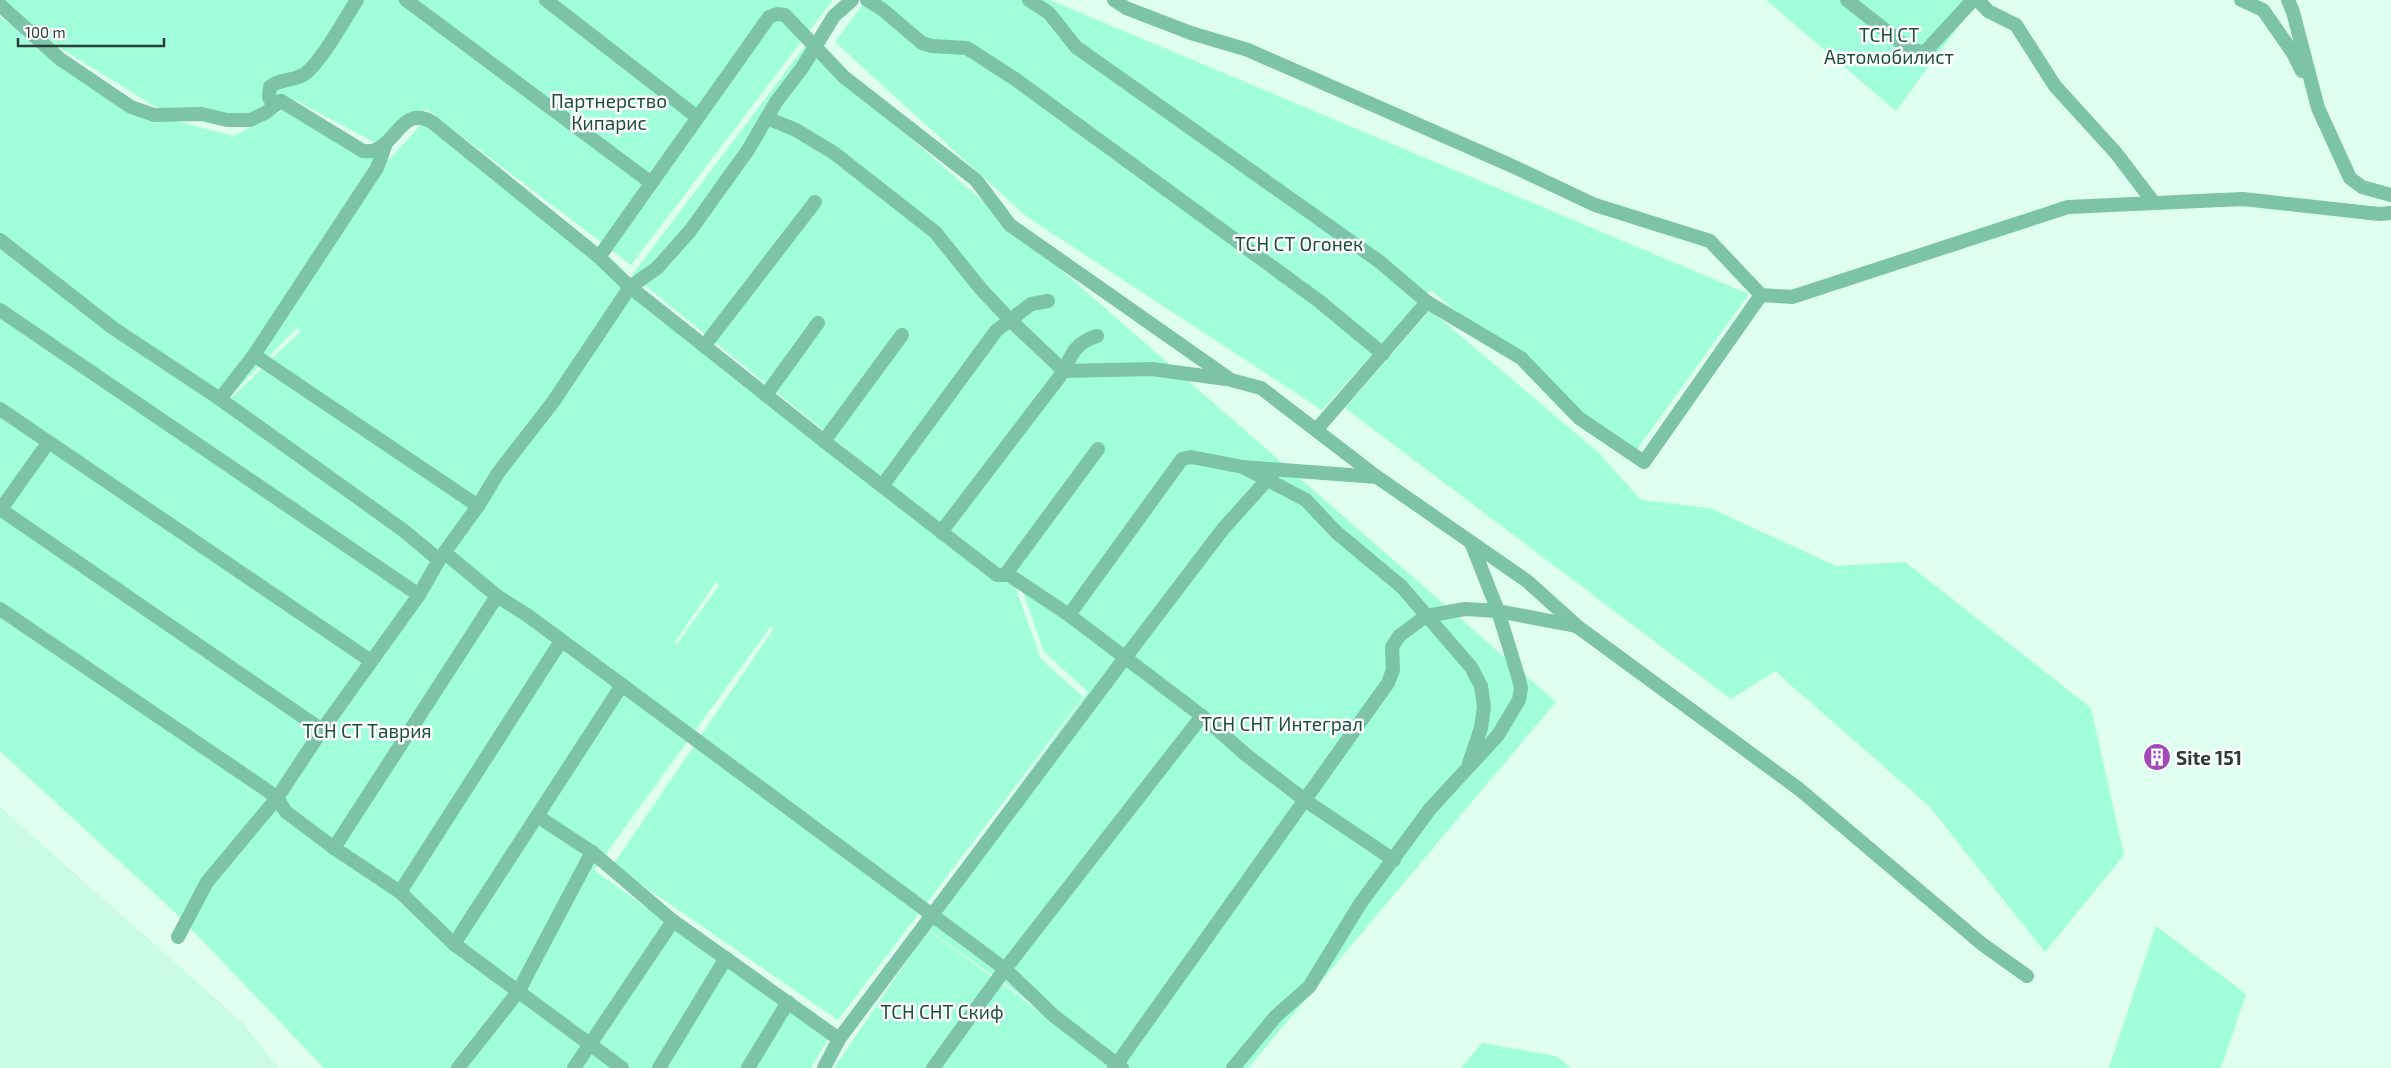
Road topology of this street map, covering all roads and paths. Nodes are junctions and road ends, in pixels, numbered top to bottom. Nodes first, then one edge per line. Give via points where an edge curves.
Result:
1 (357, 0) edge
2 (406, 0) edge
3 (546, 0) edge
4 (852, 0) edge
5 (867, 0) edge
6 (1029, 0) edge
7 (1114, 0) edge
8 (1848, 0) edge
9 (1973, 0) edge
10 (1978, 0) edge
11 (2241, 0) edge
12 (2288, 0) edge
13 (0, 5) edge
14 (816, 46) junction
15 (282, 101) junction
16 (2318, 108) junction
17 (697, 117) junction
18 (767, 118) junction
19 (385, 146) junction
20 (650, 182) junction
21 (2391, 195) edge
22 (815, 202) dead end
23 (2154, 203) junction
24 (2391, 213) edge
25 (0, 240) edge
26 (599, 257) junction
27 (630, 287) junction
28 (1761, 295) junction
29 (1048, 301) dead end
30 (1426, 302) junction
31 (0, 310) edge
32 (1011, 321) junction
33 (818, 323) dead end
34 (902, 335) dead end
35 (1097, 336) dead end
36 (704, 346) junction
37 (1383, 354) junction
38 (254, 355) junction
39 (1064, 371) junction
40 (1231, 380) junction
41 (766, 395) junction
42 (220, 399) junction
43 (0, 409) edge
44 (1317, 429) junction
45 (824, 441) junction
46 (48, 443) junction
47 (1098, 449) dead end
48 (1271, 475) junction
49 (1378, 477) junction
50 (882, 486) junction
51 (478, 506) junction
52 (1, 509) edge
53 (941, 532) junction
54 (1472, 544) junction
55 (442, 557) junction
56 (1006, 575) junction
57 (419, 595) junction
58 (497, 596) junction
59 (0, 609) edge
60 (1498, 611) junction
61 (1069, 615) junction
62 (1426, 616) junction
63 (1578, 627) junction
64 (561, 641) junction
65 (1124, 659) junction
66 (371, 662) junction
67 (622, 685) junction
68 (1202, 716) junction
69 (322, 730) junction
70 (1467, 769) junction
71 (277, 798) junction
72 (1306, 801) junction
73 (537, 816) junction
74 (334, 848) junction
75 (592, 852) junction
76 (1394, 860) junction
77 (400, 892) junction
78 (933, 917) junction
79 (673, 921) junction
80 (178, 937) dead end
81 (454, 944) junction
82 (726, 958) junction
83 (1005, 969) junction
84 (2027, 976) dead end
85 (518, 992) junction
86 (788, 1002) junction
87 (839, 1038) junction
88 (590, 1045) junction
89 (1118, 1067) edge
90 (458, 1068) edge
91 (574, 1068) edge
92 (622, 1068) edge
93 (659, 1068) edge
94 (748, 1068) edge
95 (824, 1068) edge
96 (933, 1068) edge
97 (1233, 1068) edge

1 - 15 street via 306,74 270,87 270,101 273,104
2 - 20 street
3 - 17 street
4 - 14 street via 834,16
5 - 37 street via 922,43 967,48 1015,78 1319,301
6 - 30 street via 1049,13 1076,47 1380,262
7 - 28 street via 1126,8 1191,33 1248,50 1595,206 1710,241
8 - 9 street via 1908,48 1924,53
10 - 23 street via 1988,12 2016,25 2056,86 2116,153
11 - 16 street via 2263,10 2293,53
12 - 16 street
13 - 15 street via 60,59 131,108 154,115 202,114 227,120 250,120
14 - 17 street via 785,16 773,15
14 - 18 street
14 - 40 street via 844,77 976,180 1010,225
15 - 19 street via 363,151 371,152
16 - 21 street via 2350,178 2362,188
17 - 20 street
18 - 27 street via 690,230 657,268
18 - 32 street via 796,130 834,153 935,232
19 - 26 street via 407,120 426,119
19 - 38 street via 377,168
20 - 26 street
22 - 36 street
23 - 24 street via 2243,200
23 - 28 street via 2068,207 1792,297
25 - 42 street via 113,328
26 - 27 street
27 - 36 street
27 - 51 street
28 - 30 street via 1644,462 1579,418 1521,358
29 - 32 street via 1031,304
30 - 37 street
31 - 57 street
32 - 39 street
32 - 50 street via 996,331
33 - 41 street
34 - 45 street
35 - 39 street via 1083,340
36 - 41 street
37 - 44 street
38 - 42 street
38 - 51 street
39 - 40 street via 1152,369
39 - 53 street
40 - 44 street via 1261,388
41 - 45 street
42 - 55 street
43 - 46 street
44 - 49 street
45 - 50 street
46 - 52 street
46 - 66 street
47 - 56 street
48 - 49 street
48 - 61 street via 1191,457 1178,461
48 - 62 street via 1306,500 1336,532 1402,587
48 - 65 street via 1223,529
49 - 54 street
50 - 53 street
51 - 55 street
52 - 69 street
53 - 56 street via 996,575
54 - 60 street
54 - 63 street via 1527,581
55 - 57 street
55 - 58 street
56 - 61 street
57 - 66 street
58 - 64 street
58 - 74 street
59 - 71 street
60 - 62 street via 1465,609
60 - 63 street
60 - 70 street via 1521,688 1519,700 1498,734
61 - 65 street
62 - 70 street via 1472,667 1481,686 1484,707 1481,728
62 - 72 street via 1399,636 1392,647 1393,670 1388,683
63 - 84 street via 1799,790 1959,926
64 - 67 street
64 - 77 street
65 - 68 street
65 - 78 street
66 - 69 street
67 - 73 street
67 - 78 street
68 - 72 street
68 - 83 street
69 - 71 street
70 - 76 street via 1430,809
71 - 74 street via 286,812
71 - 80 street via 210,878
72 - 76 street
72 - 89 street
73 - 75 street
73 - 81 street
74 - 77 street
75 - 79 street
75 - 85 street
76 - 97 street via 1360,904 1309,986 1276,1016
77 - 81 street
78 - 83 street
78 - 87 street
79 - 82 street
79 - 88 street
81 - 85 street
82 - 86 street
82 - 93 street
83 - 89 street via 1054,1016
83 - 96 street
85 - 88 street
85 - 90 street
86 - 87 street
86 - 94 street
87 - 95 street
88 - 91 street
88 - 92 street

